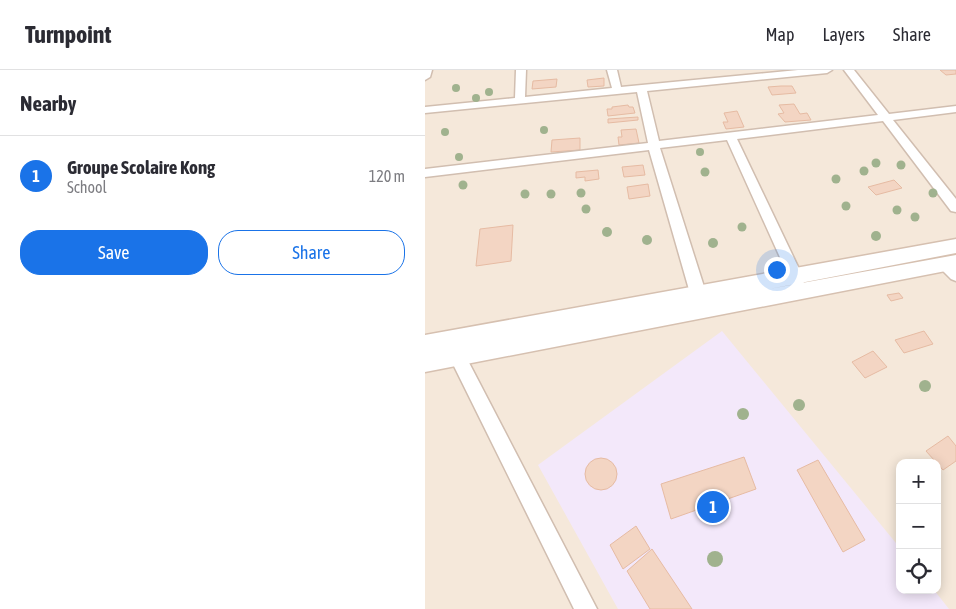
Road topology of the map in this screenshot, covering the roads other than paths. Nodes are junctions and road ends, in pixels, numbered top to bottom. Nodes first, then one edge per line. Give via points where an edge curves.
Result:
1 (427, 70) edge
2 (521, 70) edge
3 (613, 70) edge
4 (827, 70) edge
5 (849, 70) edge
6 (713, 75) edge
7 (425, 77) edge
8 (641, 88) junction
9 (617, 90) junction
10 (520, 99) junction
11 (956, 109) edge
12 (425, 110) edge
13 (885, 119) junction
14 (731, 137) junction
15 (654, 146) junction
16 (425, 173) edge
17 (956, 208) edge
18 (956, 246) edge
19 (952, 267) edge
20 (797, 284) junction
21 (698, 293) junction
22 (425, 345) edge
23 (456, 348) junction
24 (425, 362) edge
25 (586, 609) edge

1 - 7 street
2 - 10 street
3 - 9 street
4 - 6 street
5 - 13 street
6 - 8 street
8 - 9 street
8 - 15 street
9 - 10 street
10 - 12 street
11 - 13 street
13 - 14 street
13 - 17 street
14 - 15 street
14 - 20 street
15 - 16 street
15 - 21 street
18 - 20 main road
19 - 20 main road
20 - 21 main road
20 - 23 main road
21 - 23 main road
22 - 23 main road
23 - 24 main road
23 - 25 street

